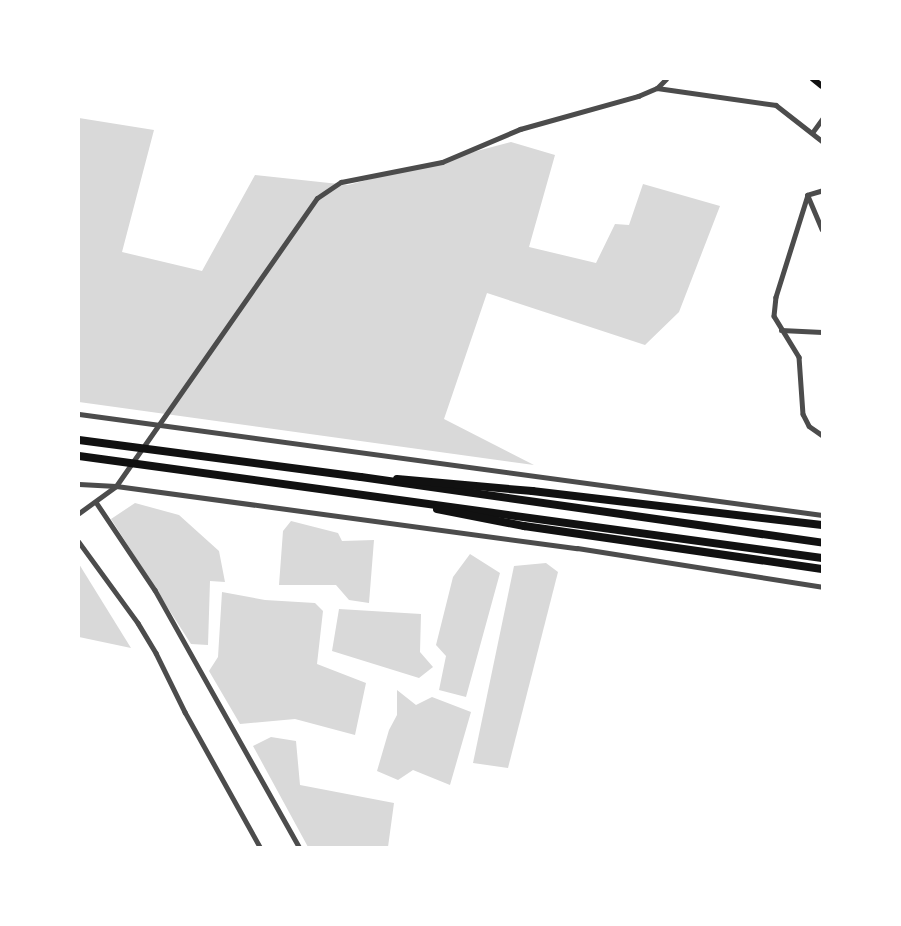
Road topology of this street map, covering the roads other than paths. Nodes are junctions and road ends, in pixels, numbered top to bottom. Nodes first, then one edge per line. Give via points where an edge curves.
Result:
1 (666, 79) edge
2 (813, 79) edge
3 (822, 86) edge
4 (657, 88) junction
5 (822, 120) edge
6 (812, 133) junction
7 (822, 141) edge
8 (822, 191) edge
9 (808, 195) junction
10 (822, 229) edge
11 (780, 330) junction
12 (822, 332) edge
13 (79, 414) edge
14 (157, 424) junction
15 (822, 435) edge
16 (79, 440) edge
17 (79, 456) edge
18 (361, 477) junction
19 (81, 484) edge
20 (116, 486) junction
21 (358, 493) junction
22 (94, 503) junction
23 (79, 513) edge
24 (822, 515) edge
25 (822, 525) edge
26 (79, 542) edge
27 (822, 543) edge
28 (822, 558) edge
29 (822, 569) edge
30 (822, 587) edge
31 (260, 847) edge
32 (299, 847) edge

1 - 4 street
2 - 3 main road
4 - 6 street via 776,105
4 - 14 street via 520,129 442,163 341,183 317,198
5 - 6 street
6 - 7 street
8 - 9 street
9 - 10 street
9 - 11 street via 776,297 774,316
11 - 12 street
11 - 15 street via 799,357 803,414 809,426
13 - 14 street
14 - 20 street
14 - 24 street
16 - 18 highway
17 - 21 highway
18 - 25 highway via 507,488
18 - 27 highway
19 - 20 street
20 - 22 street
20 - 30 street via 577,548
21 - 28 highway
21 - 29 highway via 524,526
22 - 23 street
22 - 32 street via 155,590
26 - 31 street via 150,643

